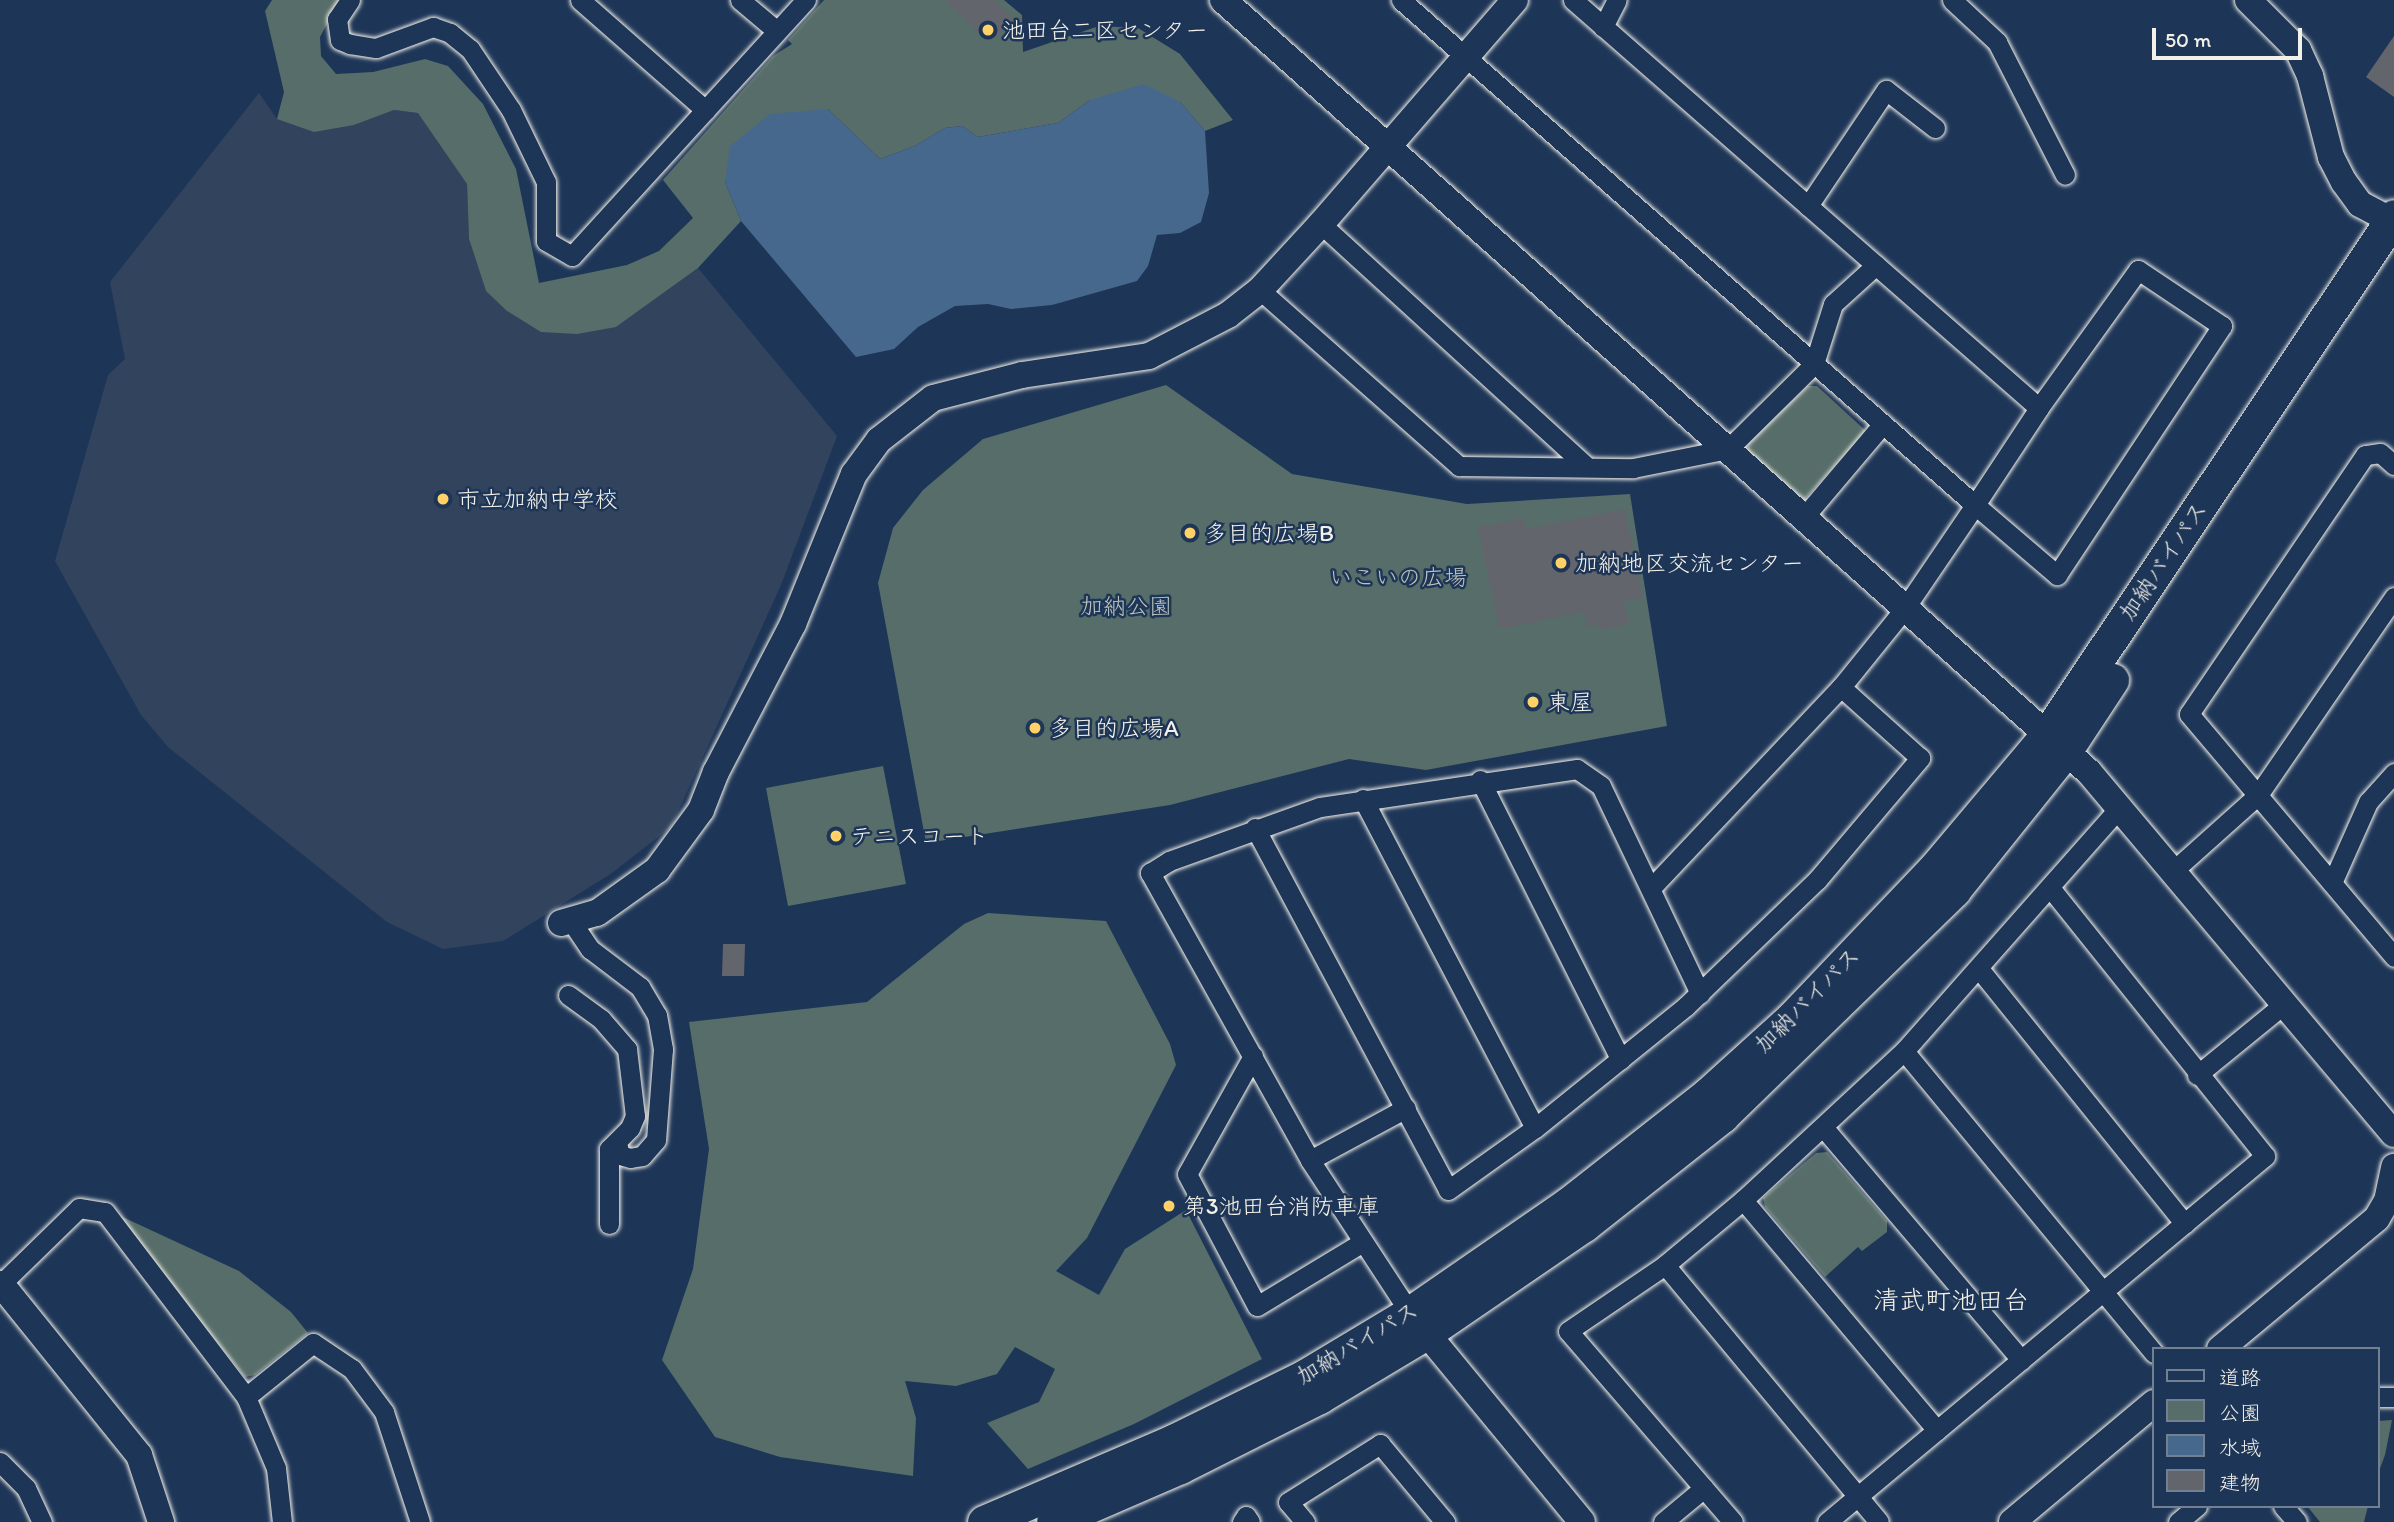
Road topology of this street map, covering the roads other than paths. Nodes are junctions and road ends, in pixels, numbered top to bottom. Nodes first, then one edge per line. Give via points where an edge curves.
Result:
1 (350, 0) edge
2 (580, 0) edge
3 (740, 0) edge
4 (806, 0) edge
5 (1223, 0) edge
6 (1401, 0) edge
7 (1515, 0) edge
8 (1573, 0) edge
9 (1616, 0) edge
10 (1952, 0) edge
11 (2248, 0) edge
12 (1603, 27) junction
13 (777, 31) junction
14 (1466, 57) junction
15 (705, 110) junction
16 (1936, 128) dead end
17 (1387, 146) junction
18 (2065, 175) dead end
19 (1808, 206) junction
20 (1321, 224) junction
21 (2393, 228) edge
22 (1876, 265) junction
23 (1260, 290) junction
24 (1814, 363) junction
25 (2039, 408) junction
26 (1883, 425) junction
27 (1728, 449) junction
28 (2394, 465) edge
29 (1587, 467) junction
30 (1975, 505) junction
31 (1804, 517) junction
32 (2394, 597) edge
33 (1905, 608) junction
34 (1841, 687) junction
35 (2056, 743) junction
36 (2394, 773) edge
37 (1480, 780) junction
38 (2258, 795) junction
39 (1363, 799) junction
40 (2119, 808) junction
41 (1255, 828) junction
42 (2173, 871) junction
43 (2332, 883) junction
44 (1651, 888) junction
45 (2051, 888) junction
46 (566, 922) joint
47 (2394, 957) edge
48 (1980, 970) junction
49 (1700, 994) junction
50 (568, 995) dead end
51 (2284, 1004) junction
52 (1904, 1051) junction
53 (1253, 1056) junction
54 (1620, 1060) junction
55 (2197, 1075) junction
56 (1406, 1108) junction
57 (1535, 1128) junction
58 (1823, 1128) junction
59 (2394, 1132) edge
60 (617, 1143) junction
61 (1310, 1160) junction
62 (2394, 1167) edge
63 (1743, 1200) junction
64 (609, 1224) dead end
65 (2185, 1224) junction
66 (1361, 1243) junction
67 (1665, 1265) junction
68 (0, 1284) edge
69 (2103, 1291) junction
70 (1418, 1323) junction
71 (2222, 1347) edge
72 (2152, 1351) edge
73 (2021, 1360) junction
74 (246, 1397) junction
75 (2152, 1405) edge
76 (1937, 1430) junction
77 (0, 1462) edge
78 (1704, 1488) junction
79 (1858, 1496) junction
80 (2195, 1508) edge
81 (2285, 1508) edge
82 (42, 1522) edge
83 (161, 1522) edge
84 (282, 1522) edge
85 (420, 1522) edge
86 (984, 1522) edge
87 (1053, 1522) edge
88 (1242, 1522) edge
89 (1250, 1522) edge
90 (1305, 1522) edge
91 (1446, 1522) edge
92 (1582, 1522) edge
93 (1663, 1522) edge
94 (1733, 1522) edge
95 (1827, 1522) edge
96 (1879, 1522) edge
97 (2012, 1522) edge
98 (2178, 1522) edge
99 (2297, 1522) edge

1 - 15 street via 337,19 340,40 376,48 433,27 450,33 470,49 511,110 546,182 546,240 572,256
2 - 15 street
3 - 13 street
4 - 13 street
5 - 17 street
6 - 14 street
7 - 14 street
8 - 12 street
9 - 12 street
10 - 18 street via 1997,42
11 - 21 street via 2298,50 2310,76 2331,157 2344,183 2360,204
12 - 19 street
13 - 15 street
14 - 17 street
14 - 24 street
16 - 19 street via 1886,90
17 - 20 street
17 - 27 street
19 - 22 street
20 - 23 street
20 - 29 street
21 - 35 highway, 加納バイパス
22 - 24 street via 1833,304
22 - 25 street
23 - 29 street via 1459,466
23 - 46 street via 1228,315 1149,356 969,387 933,398 905,416 854,474 793,624 721,761 701,810 657,870 597,913
24 - 26 street
24 - 27 street
25 - 30 street
25 - 30 street via 2138,270 2221,326 2057,575
26 - 30 street
26 - 31 street
27 - 29 street via 1633,468
27 - 31 street
28 - 38 street via 2380,453 2365,454 2189,714
30 - 33 street
31 - 33 street
32 - 38 street
33 - 34 street
33 - 35 street
34 - 44 street
34 - 49 street via 1920,758 1816,880
35 - 40 street
35 - 70 highway, 加納バイパス via 1954,890 1722,1116 1584,1224
36 - 43 street via 2368,802
37 - 39 street
37 - 44 street via 1577,769 1601,786
37 - 54 street
38 - 42 street
38 - 43 street
39 - 41 street
39 - 57 street
40 - 42 street
40 - 45 street
41 - 53 street via 1150,873
41 - 56 street
42 - 51 street
43 - 47 street
44 - 49 street
45 - 48 street
45 - 55 street
46 - 60 street via 590,949 639,987 657,1015 663,1049 656,1140 642,1156 630,1158 620,1155
48 - 52 street
48 - 65 street
49 - 54 street
50 - 60 street via 601,1019 627,1049 635,1116
51 - 55 street
51 - 59 street
52 - 58 street
52 - 69 street
53 - 61 street
53 - 66 street via 1187,1174 1257,1306
54 - 57 street
55 - 65 street via 2265,1156
56 - 57 street via 1448,1190
56 - 61 street
58 - 63 street
58 - 73 street
60 - 64 street via 609,1149
61 - 66 street
62 - 71 street via 2387,1201 2377,1218
63 - 67 street
63 - 76 street
65 - 69 street
66 - 70 street
67 - 78 street via 1569,1331
67 - 79 street
68 - 74 street via 79,1208 105,1212
68 - 83 street via 139,1455
69 - 72 street
69 - 73 street
70 - 86 highway, 加納バイパス via 1185,1436
70 - 87 highway, 加納バイパス via 1319,1396 1192,1461
70 - 92 street
73 - 76 street
74 - 84 street via 276,1468
74 - 85 street via 313,1343 352,1368 384,1412
75 - 97 street
76 - 79 street
77 - 82 street via 26,1488
78 - 93 street
78 - 94 street
79 - 95 street
79 - 96 street
80 - 98 street
81 - 99 street
88 - 89 street via 1246,1517
90 - 91 street via 1288,1502 1380,1444

